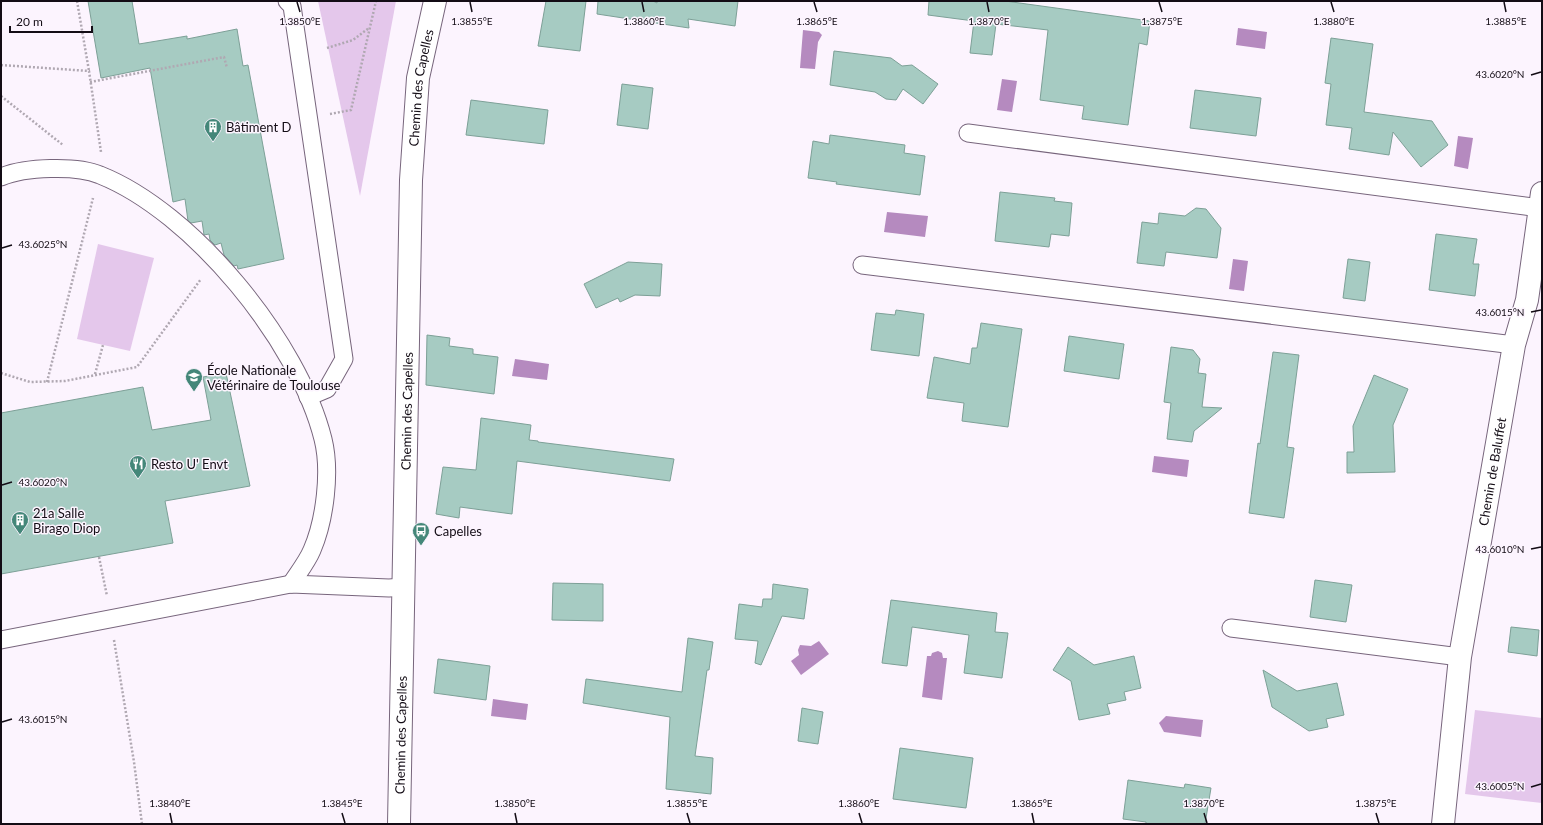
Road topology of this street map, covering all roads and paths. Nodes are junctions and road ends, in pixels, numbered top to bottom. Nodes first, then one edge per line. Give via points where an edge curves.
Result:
1 (77, 1) edge
2 (287, 1) edge
3 (376, 1) edge
4 (435, 1) edge
5 (370, 28) junction
6 (327, 48) dead end
7 (1, 65) edge
8 (227, 68) dead end
9 (89, 71) junction
10 (90, 82) junction
11 (1, 96) edge
12 (309, 118) junction
13 (968, 133) dead end
14 (68, 150) dead end
15 (99, 174) junction
16 (1, 177) edge
17 (1541, 200) edge
18 (215, 259) junction
19 (862, 265) dead end
20 (103, 345) dead end
21 (1514, 345) junction
22 (1, 373) edge
23 (96, 374) junction
24 (47, 382) junction
25 (308, 397) junction
26 (99, 557) dead end
27 (292, 584) junction
28 (404, 587) junction
29 (111, 619) junction
30 (1231, 628) dead end
31 (1, 640) edge
32 (1460, 657) junction
33 (142, 824) edge
34 (399, 824) edge
35 (1443, 824) edge

1 - 9 path
2 - 12 lane via 292,6
3 - 5 path
4 - 28 street, Chemin des Capelles via 418,78 411,180
5 - 6 path via 353,40
5 - 12 path via 351,110
7 - 9 path
8 - 10 path via 224,57
9 - 10 path
10 - 15 path via 102,155
11 - 14 path
12 - 25 lane via 344,359 327,389
13 - 17 lane
15 - 16 lane via 62,168 13,172
15 - 18 lane via 138,195 181,227
15 - 24 path
17 - 21 street, Chemin de Baluffet via 1527,300
18 - 23 path via 137,366
18 - 25 lane via 272,330
19 - 21 lane
20 - 23 path
21 - 32 street, Chemin de Baluffet
22 - 24 path via 30,382
23 - 24 path via 66,381
25 - 27 lane via 323,440 326,472 323,514 312,551
26 - 29 path
27 - 28 lane
27 - 29 lane
28 - 34 street, Chemin des Capelles
29 - 31 lane
29 - 33 path
30 - 32 lane
32 - 35 street, Chemin de Baluffet

